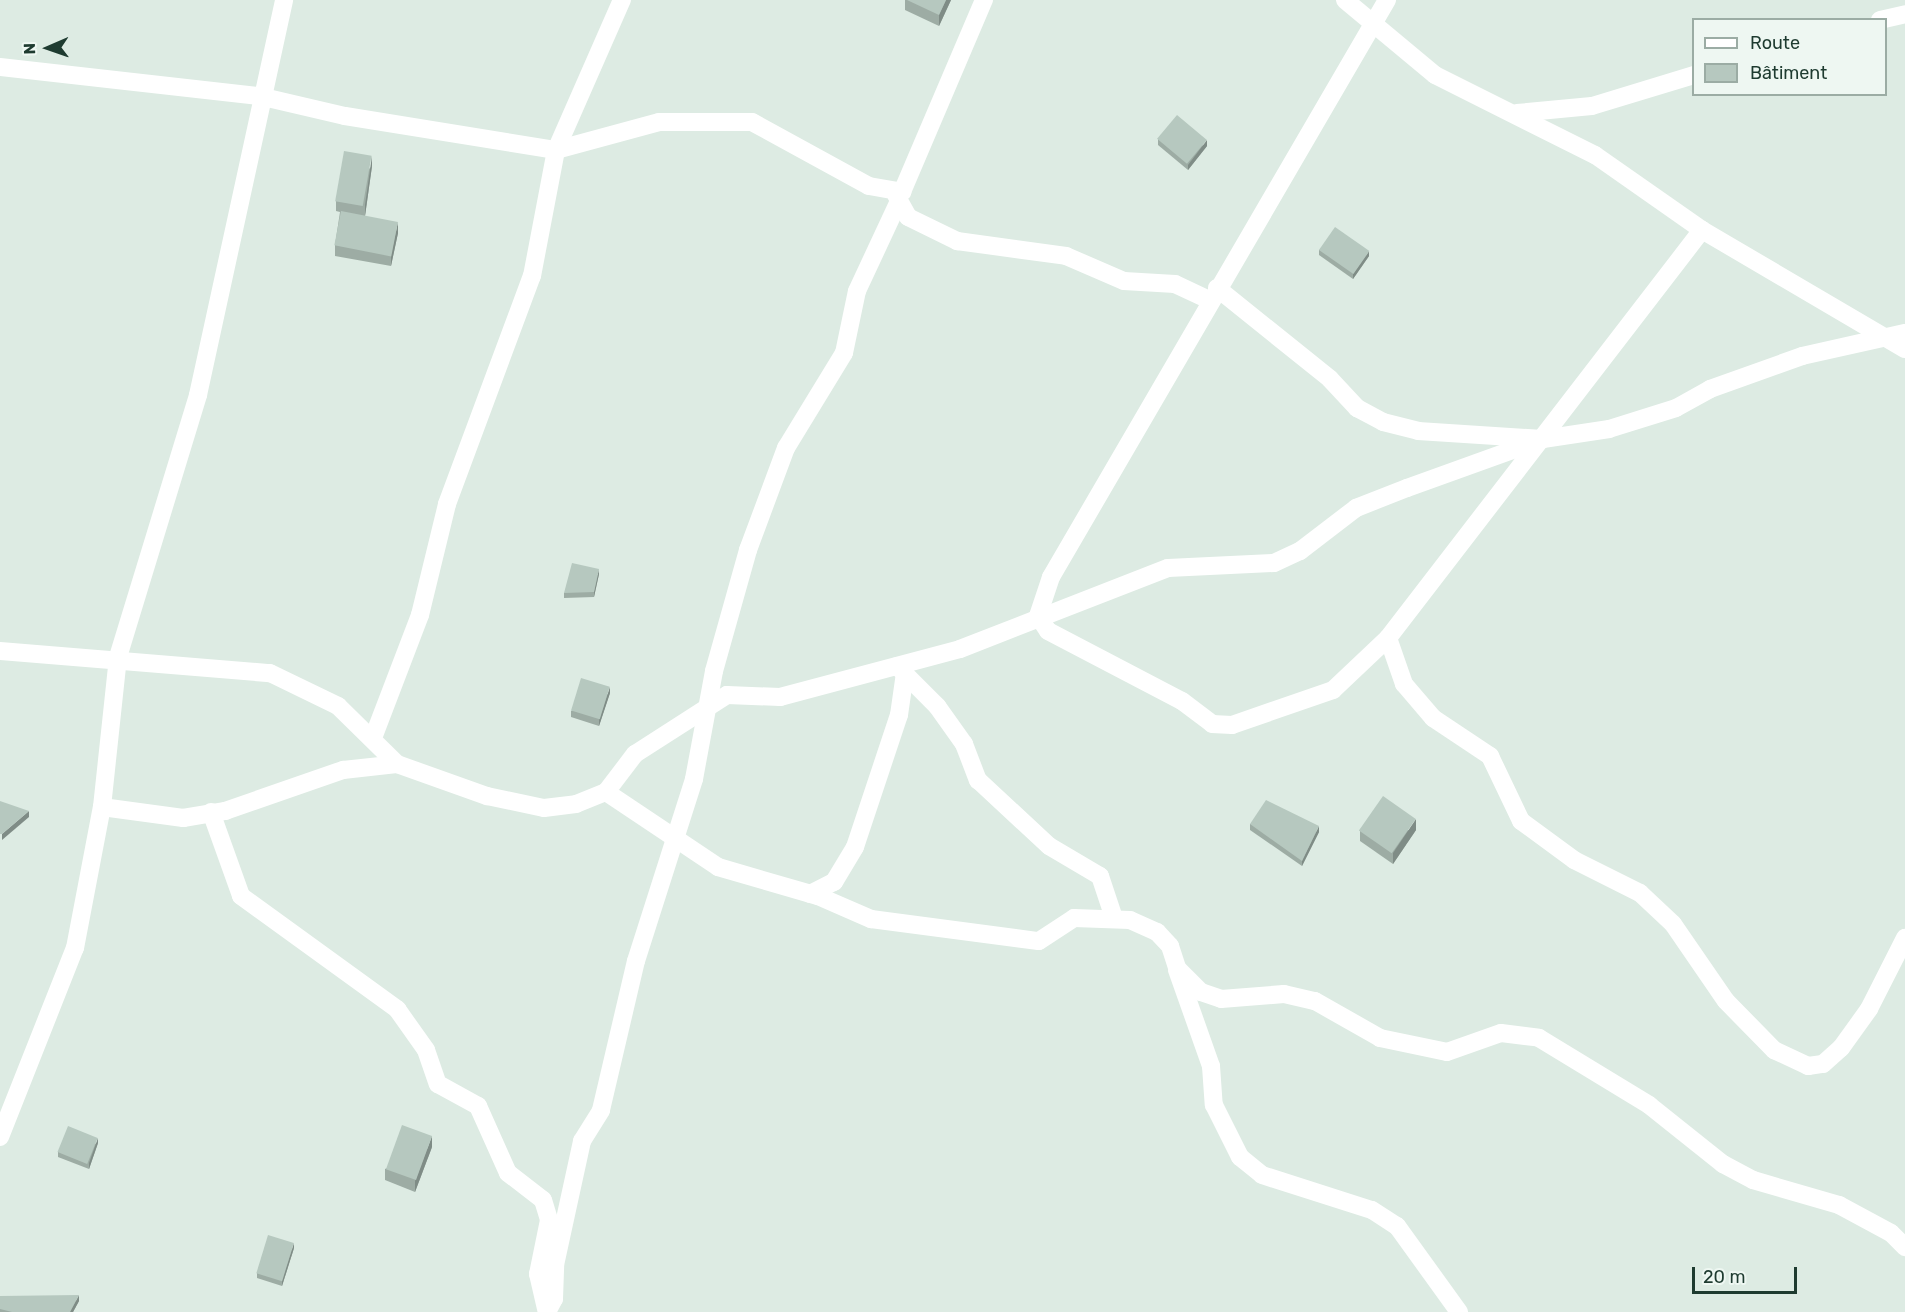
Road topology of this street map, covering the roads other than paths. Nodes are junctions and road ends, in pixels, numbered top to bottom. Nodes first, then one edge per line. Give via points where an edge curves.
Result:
1 (284, 0) edge
2 (622, 0) edge
3 (984, 0) edge
4 (1345, 0) edge
5 (1387, 0) edge
6 (1905, 14) edge
7 (1887, 18) edge
8 (1373, 25) junction
9 (0, 67) edge
10 (1692, 76) edge
11 (259, 96) junction
12 (1517, 113) junction
13 (556, 150) junction
14 (897, 197) junction
15 (1702, 230) junction
16 (1214, 294) junction
17 (1900, 340) edge
18 (1543, 439) junction
19 (1038, 616) junction
20 (1388, 638) junction
21 (0, 651) edge
22 (118, 657) junction
23 (901, 670) junction
24 (711, 702) junction
25 (373, 738) junction
26 (397, 764) junction
27 (606, 792) junction
28 (102, 807) junction
29 (211, 812) junction
30 (676, 839) junction
31 (810, 894) junction
32 (1114, 918) junction
33 (1905, 938) edge
34 (1177, 968) junction
35 (0, 1137) edge
36 (1905, 1247) edge
37 (547, 1312) edge
38 (1459, 1312) edge

1 - 11 street
2 - 13 street
3 - 14 street via 929,123 909,187
4 - 8 street
5 - 8 street
6 - 7 street
8 - 12 street via 1435,75
8 - 16 street
9 - 11 street
10 - 12 street via 1592,106
11 - 13 street via 345,116
11 - 22 street via 198,395
12 - 15 street via 1625,174
13 - 14 street via 659,122 752,122 869,186
13 - 25 street via 532,276 447,504 420,615
14 - 16 street via 908,217 957,241 1066,256 1124,281 1175,284
14 - 24 street via 857,291 844,353 786,448 748,550
15 - 17 street
15 - 18 street
16 - 18 street via 1330,379 1357,408 1383,422 1418,431
16 - 19 street via 1051,577
17 - 18 street via 1802,356 1644,419
18 - 19 street via 1356,508 1300,551 1274,563 1168,568
18 - 20 street
19 - 20 street via 1062,641 1223,726 1317,698
19 - 23 street
20 - 33 street via 1404,684 1433,718 1490,756 1521,821 1574,860 1640,893 1673,924 1726,1001 1774,1050 1808,1066 1823,1064 1841,1048 1869,1009
21 - 22 street
22 - 25 street via 270,673 338,706
22 - 28 street
23 - 24 street via 780,697 727,695
23 - 31 street via 899,715 855,847 834,882
23 - 32 street via 937,706 964,744 978,780 1049,846 1100,876
24 - 27 street via 679,730 635,754
24 - 30 street
25 - 26 street
26 - 27 street via 487,796 544,808 576,804
26 - 29 street via 343,770
27 - 30 street
28 - 29 street via 164,819
28 - 35 street via 75,948
29 - 37 street via 241,896 397,1009 426,1050 438,1084 478,1106 508,1173 543,1200 549,1220 538,1274
30 - 31 street via 718,867
30 - 37 street via 636,961 601,1110 582,1141 555,1265 555,1299
31 - 32 street via 870,919 1029,941 1049,938 1074,918
32 - 34 street via 1157,932 1170,946
34 - 36 street via 1201,992 1221,999 1284,994 1315,1001 1396,1043 1447,1052 1501,1033 1539,1038 1649,1105 1723,1164 1753,1180 1839,1205 1891,1233
34 - 38 street via 1211,1066 1215,1105 1240,1157 1262,1175 1372,1210 1397,1226

